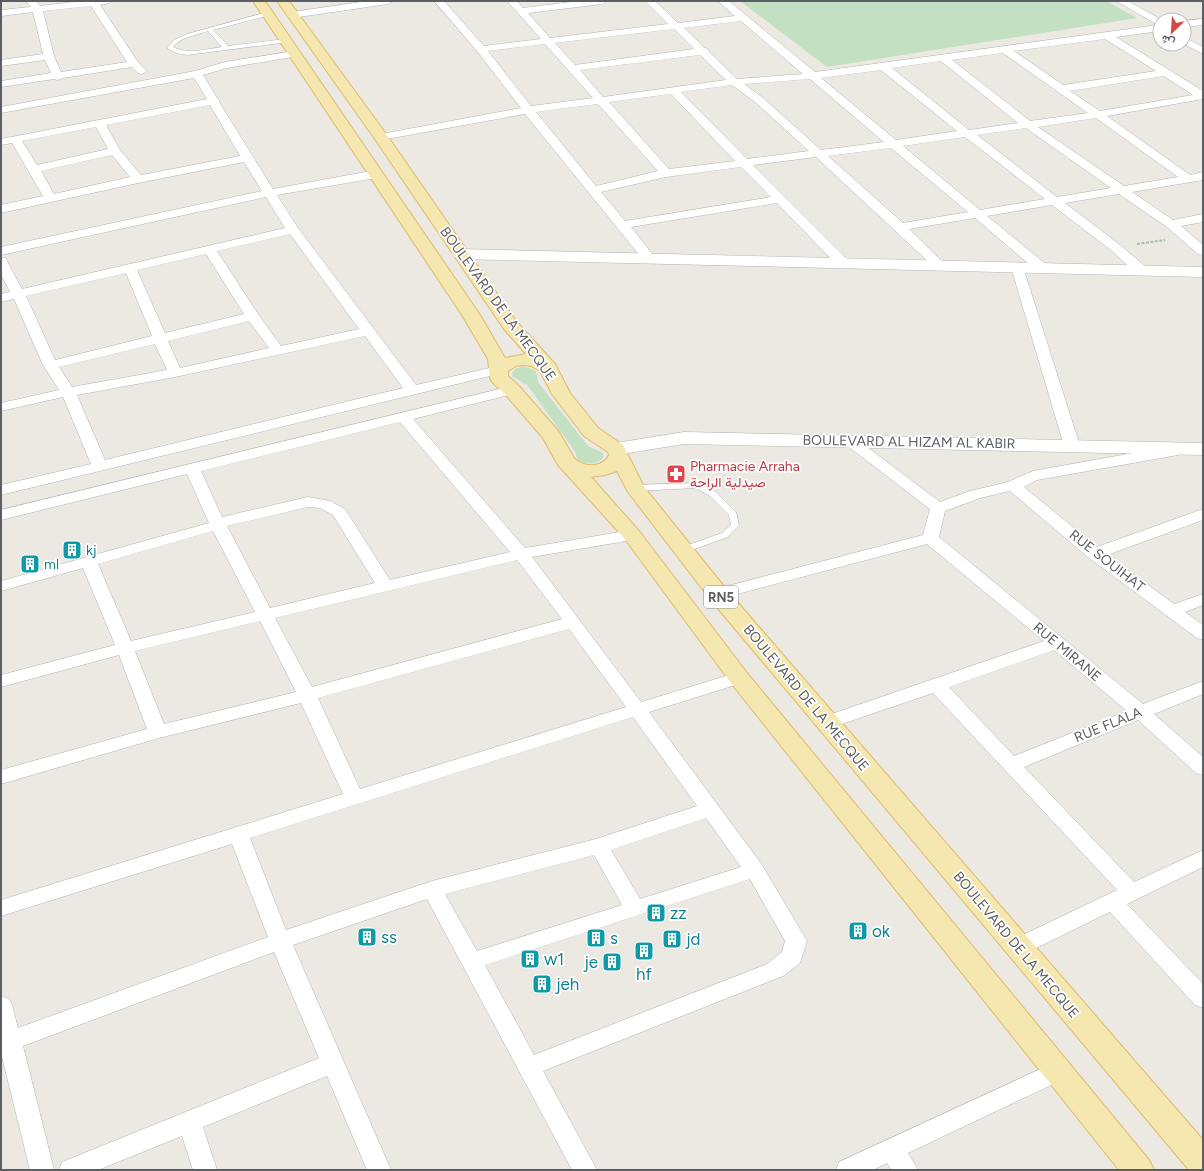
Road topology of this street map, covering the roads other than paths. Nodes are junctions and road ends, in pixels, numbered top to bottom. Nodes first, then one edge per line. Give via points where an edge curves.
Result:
1 (106, 1) edge
2 (388, 1) edge
3 (439, 1) edge
4 (512, 1) edge
5 (602, 1) edge
6 (650, 1) edge
7 (723, 1) edge
8 (1121, 1) edge
9 (72, 2) edge
10 (94, 3) junction
11 (34, 5) edge
12 (276, 8) edge
13 (521, 11) junction
14 (1, 13) edge
15 (743, 18) junction
16 (1152, 18) edge
17 (1203, 22) edge
18 (1192, 23) edge
19 (676, 26) junction
20 (1152, 29) edge
21 (210, 30) junction
22 (1106, 35) junction
23 (548, 41) junction
24 (1192, 45) edge
25 (290, 47) junction
26 (226, 48) junction
27 (481, 49) junction
28 (1004, 49) junction
29 (1203, 51) edge
30 (704, 52) junction
31 (49, 56) junction
32 (943, 58) junction
33 (1, 63) edge
34 (134, 64) junction
35 (883, 66) junction
36 (573, 68) junction
37 (1165, 73) junction
38 (198, 74) junction
39 (58, 76) junction
40 (812, 76) junction
41 (154, 82) junction
42 (734, 82) junction
43 (1, 84) edge
44 (1060, 89) junction
45 (674, 91) junction
46 (1203, 96) edge
47 (602, 100) junction
48 (215, 101) junction
49 (1, 110) edge
50 (528, 110) junction
51 (1096, 114) junction
52 (99, 123) junction
53 (1027, 124) junction
54 (965, 132) junction
55 (381, 137) junction
56 (15, 140) junction
57 (1, 142) edge
58 (893, 144) junction
59 (115, 151) junction
60 (818, 154) junction
61 (247, 158) junction
62 (742, 162) junction
63 (34, 169) junction
64 (666, 173) junction
65 (376, 174) junction
66 (1203, 176) edge
67 (138, 179) junction
68 (1189, 179) junction
69 (594, 190) junction
70 (1122, 190) junction
71 (270, 193) junction
72 (50, 198) junction
73 (781, 199) junction
74 (1055, 201) junction
75 (1, 209) edge
76 (978, 214) junction
77 (1203, 218) edge
78 (1171, 224) junction
79 (623, 225) junction
80 (900, 228) junction
81 (293, 230) junction
82 (210, 250) junction
83 (1, 251) edge
84 (1203, 251) edge
85 (460, 254) junction
86 (650, 259) junction
87 (1, 261) edge
88 (843, 263) junction
89 (940, 265) junction
90 (130, 268) junction
91 (1016, 268) junction
92 (1042, 268) junction
93 (1141, 270) junction
94 (1203, 272) edge
95 (18, 294) junction
96 (1, 298) edge
97 (252, 316) junction
98 (367, 331) junction
99 (159, 338) junction
100 (278, 351) junction
101 (50, 365) junction
102 (548, 368) junction
103 (498, 370) junction
104 (175, 373) junction
105 (412, 390) junction
106 (512, 390) junction
107 (68, 392) junction
108 (1, 407) edge
109 (404, 416) junction
110 (850, 440) junction
111 (1072, 446) junction
112 (1194, 449) edge
113 (618, 452) junction
114 (100, 466) junction
115 (570, 466) junction
116 (192, 468) junction
117 (1013, 486) junction
118 (635, 488) junction
119 (1, 490) edge
120 (938, 508) junction
121 (1203, 514) edge
122 (1, 515) edge
123 (218, 524) junction
124 (632, 535) junction
125 (930, 538) junction
126 (683, 550) junction
127 (521, 554) junction
128 (1095, 554) junction
129 (89, 562) junction
130 (1, 586) edge
131 (385, 586) junction
132 (718, 594) junction
133 (1203, 598) edge
134 (1173, 612) junction
135 (266, 614) junction
136 (573, 622) junction
137 (1203, 634) edge
138 (1057, 643) junction
139 (125, 648) junction
140 (739, 678) junction
141 (1, 681) edge
142 (936, 685) junction
143 (1203, 687) edge
144 (307, 695) junction
145 (637, 710) junction
146 (1140, 712) junction
147 (827, 723) junction
148 (158, 732) junction
149 (1012, 764) junction
150 (1203, 768) edge
151 (1, 777) edge
152 (354, 798) junction
153 (709, 809) junction
154 (238, 834) junction
155 (599, 846) junction
156 (1203, 858) edge
157 (755, 870) junction
158 (432, 889) junction
159 (1132, 893) junction
160 (1113, 902) junction
161 (1, 908) edge
162 (635, 909) junction
163 (280, 941) junction
164 (1018, 947) junction
165 (472, 961) junction
166 (1203, 999) edge
167 (1, 1005) edge
168 (5, 1042) edge
169 (333, 1063) junction
170 (529, 1067) junction
171 (1058, 1071) junction
172 (189, 1122) junction
173 (890, 1150) junction
174 (1203, 1163) edge
175 (42, 1170) edge
176 (71, 1170) edge
177 (205, 1170) edge
178 (379, 1170) edge
179 (585, 1170) edge
180 (848, 1170) edge
181 (906, 1170) edge
182 (1138, 1170) edge

1 - 10 street
2 - 12 street
3 - 27 street
4 - 13 street
5 - 13 street
6 - 19 street
7 - 15 street
8 - 16 street
9 - 10 street
9 - 11 street
10 - 34 street
11 - 14 street
11 - 31 street
12 - 21 lane
12 - 25 main road, BOULEVARD DE LA MECQUE / RN5
12 - 55 main road, BOULEVARD DE LA MECQUE / RN5
13 - 23 street
15 - 19 street
15 - 40 street
17 - 18 street
19 - 23 street
19 - 30 street
20 - 22 street
21 - 26 lane
21 - 26 lane via 178,40 171,44 170,48 178,52
22 - 28 street
22 - 37 street
23 - 27 street
23 - 36 street
24 - 29 street
25 - 26 lane
25 - 38 street
25 - 65 main road, BOULEVARD DE LA MECQUE / RN5
27 - 50 street
28 - 32 street
28 - 44 street
30 - 36 street
30 - 42 street
31 - 33 street
31 - 39 street
32 - 35 street
32 - 53 street
34 - 39 street
34 - 41 street
35 - 40 street
35 - 54 street
36 - 47 street
37 - 44 street
37 - 46 street
38 - 41 street
38 - 48 street
39 - 43 street
40 - 42 street
40 - 58 street
41 - 49 street
42 - 45 street
42 - 60 street via 759,100
44 - 51 street
45 - 47 street
45 - 62 street
46 - 51 street
47 - 50 street
47 - 64 street
48 - 52 street
48 - 61 street
50 - 55 street
50 - 69 street
51 - 53 street
51 - 68 street
52 - 56 street
52 - 59 street
53 - 54 street
53 - 70 street
54 - 58 street
54 - 74 street
55 - 85 main road, BOULEVARD DE LA MECQUE / RN5
56 - 57 street
56 - 63 street
58 - 60 street
58 - 76 street
59 - 63 street
59 - 67 street
60 - 62 street
60 - 80 street
61 - 67 street
61 - 71 street
62 - 64 street
62 - 73 street
63 - 72 street
64 - 69 street
65 - 71 street
65 - 103 main road, BOULEVARD DE LA MECQUE / RN5 via 490,344 497,359
66 - 68 street
67 - 72 street
68 - 70 street
69 - 79 street
70 - 74 street
70 - 78 street
71 - 81 street
71 - 83 street
72 - 75 street
73 - 79 street
73 - 88 street
74 - 76 street
74 - 93 street
76 - 80 street
76 - 92 street
77 - 78 street
78 - 84 street
79 - 86 street
80 - 89 street
81 - 82 street
81 - 98 street
82 - 90 street
82 - 97 street
85 - 86 street
85 - 102 main road, BOULEVARD DE LA MECQUE / RN5 via 510,324
86 - 88 street
87 - 95 street
88 - 89 street
89 - 91 street
90 - 95 street
90 - 99 street
91 - 92 street
91 - 111 street
92 - 93 street
93 - 94 street
95 - 96 street
95 - 101 street
97 - 99 street
97 - 100 street
98 - 100 street
98 - 105 street
99 - 101 street
99 - 104 street
100 - 104 street
101 - 107 street
102 - 103 main road via 538,362 522,360 507,363
102 - 113 main road, BOULEVARD DE LA MECQUE / RN5 via 561,394 591,432
103 - 105 street
103 - 106 main road, BOULEVARD DE LA MECQUE / RN5 via 499,378
104 - 107 street
105 - 114 street
106 - 109 street
106 - 115 main road, BOULEVARD DE LA MECQUE / RN5 via 552,436
107 - 108 street
107 - 114 street
109 - 116 street
109 - 127 street
110 - 111 street, BOULEVARD AL HIZAM AL KABIR
110 - 113 street, BOULEVARD AL HIZAM AL KABIR via 684,438
110 - 120 street
111 - 112 street, BOULEVARD AL HIZAM AL KABIR
112 - 117 street via 1033,476
113 - 115 main road via 613,465 596,471
113 - 118 main road, BOULEVARD DE LA MECQUE / RN5
114 - 119 street
115 - 124 main road, BOULEVARD DE LA MECQUE / RN5
116 - 122 street
116 - 123 street
117 - 120 street via 976,494
117 - 128 street, RUE SOUIHAT
118 - 126 main road, BOULEVARD DE LA MECQUE / RN5
118 - 126 lane via 698,485 713,494 733,514 735,525 725,535
120 - 125 street
121 - 128 street
123 - 129 street
123 - 131 street via 308,502 324,504 339,512
123 - 135 street
124 - 127 street
124 - 140 main road, BOULEVARD DE LA MECQUE / RN5
125 - 132 street
125 - 138 street, RUE MIRANE
126 - 132 main road, BOULEVARD DE LA MECQUE / RN5
127 - 131 street
127 - 136 street
128 - 134 street, RUE SOUIHAT
129 - 130 street
129 - 139 street
131 - 135 street
132 - 147 main road, BOULEVARD DE LA MECQUE / RN5
133 - 134 street
134 - 137 street, RUE SOUIHAT
135 - 139 street
135 - 144 street
136 - 144 street
136 - 145 street
138 - 142 street
138 - 146 street, RUE MIRANE
139 - 141 street
139 - 148 street
140 - 145 street
140 - 171 main road, BOULEVARD DE LA MECQUE / RN5
142 - 147 street
142 - 149 street
143 - 146 street, RUE FLALA
144 - 148 street
144 - 152 street
145 - 152 street
145 - 153 street
146 - 149 street, RUE FLALA
146 - 150 street, RUE MIRANE
147 - 164 main road, BOULEVARD DE LA MECQUE / RN5
148 - 151 street
149 - 159 street
152 - 154 street
153 - 155 street
153 - 157 street
154 - 161 street
154 - 163 street
155 - 158 street
155 - 162 street
156 - 159 street
157 - 162 street
157 - 170 street via 796,940 792,957 775,970
158 - 163 street
158 - 165 street
159 - 160 street
160 - 164 street
160 - 166 street
162 - 165 street
163 - 168 street
163 - 169 street
164 - 174 main road, BOULEVARD DE LA MECQUE / RN5
165 - 170 street
167 - 168 street
168 - 175 street
169 - 172 street
169 - 178 street
170 - 179 street
171 - 173 street
171 - 182 main road, BOULEVARD DE LA MECQUE / RN5
172 - 176 street
172 - 177 street
173 - 180 street
173 - 181 street

